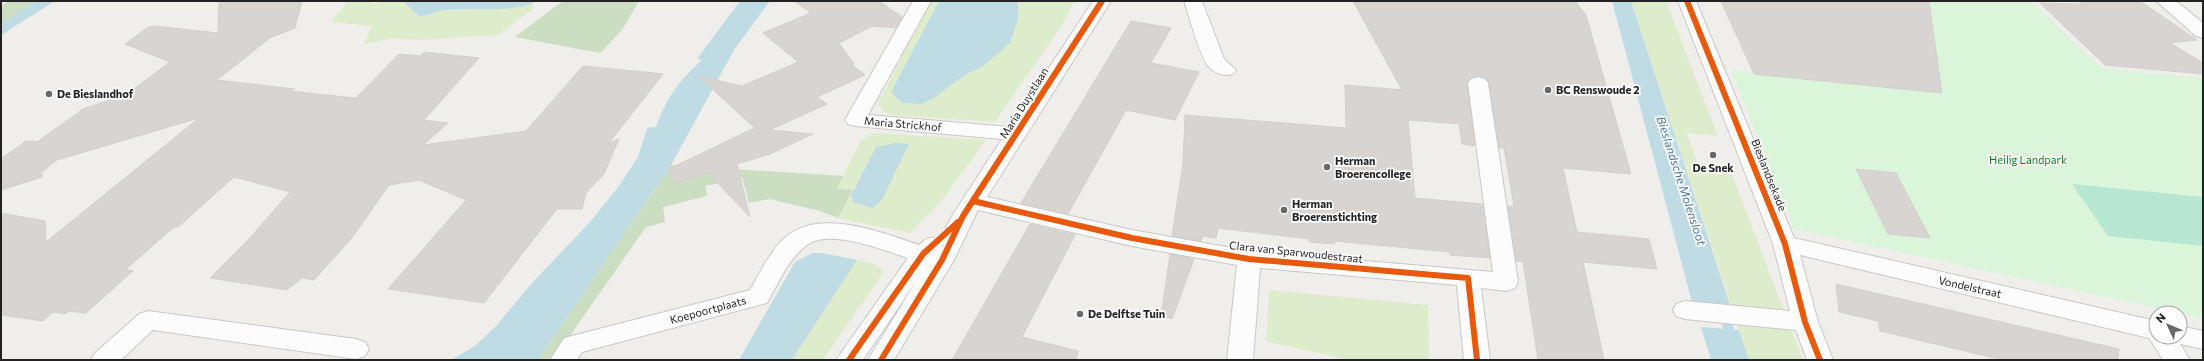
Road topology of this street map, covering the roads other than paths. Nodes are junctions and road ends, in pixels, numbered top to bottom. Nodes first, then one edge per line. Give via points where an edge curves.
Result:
1 (922, 1) edge
2 (1102, 1) edge
3 (1193, 1) edge
4 (1687, 1) edge
5 (2165, 1) edge
6 (2203, 32) edge
7 (1226, 70) dead end
8 (1478, 83) dead end
9 (1016, 134) junction
10 (968, 209) junction
11 (1785, 244) junction
12 (923, 254) junction
13 (1249, 259) junction
14 (1468, 278) junction
15 (1686, 310) dead end
16 (1805, 322) junction
17 (2148, 328) edge
18 (2188, 337) edge
19 (2203, 340) edge
20 (2167, 345) edge
21 (356, 349) dead end
22 (104, 360) edge
23 (563, 360) edge
24 (849, 360) edge
25 (882, 360) edge
26 (1240, 360) edge
27 (1477, 360) edge
28 (1820, 360) edge
29 (2177, 360) edge

1 - 9 street, Maria Strickhof via 855,120
2 - 9 street, Maria Duystlaan
3 - 7 street via 1215,62
4 - 11 street, Bieslandsekade
5 - 6 street
8 - 14 street, Clara van Sparwoudestraat via 1506,282
9 - 10 street, Maria Duystlaan
10 - 12 street, Maria Duystlaan
10 - 13 street, Clara van Sparwoudestraat
10 - 25 street, Maria Duystlaan via 942,260
11 - 16 street, Bieslandsekade
11 - 17 street, Vondelstraat
12 - 23 street, Koepoortplaats via 838,230 820,230 800,237 788,249 758,297 573,345
12 - 24 street, Maria Duystlaan
13 - 14 street, Clara van Sparwoudestraat
13 - 26 street, Clara van Sparwoudestraat
14 - 27 street
15 - 16 street
16 - 28 street, Bieslandsekade
18 - 19 street
20 - 29 street
21 - 22 street via 148,320

